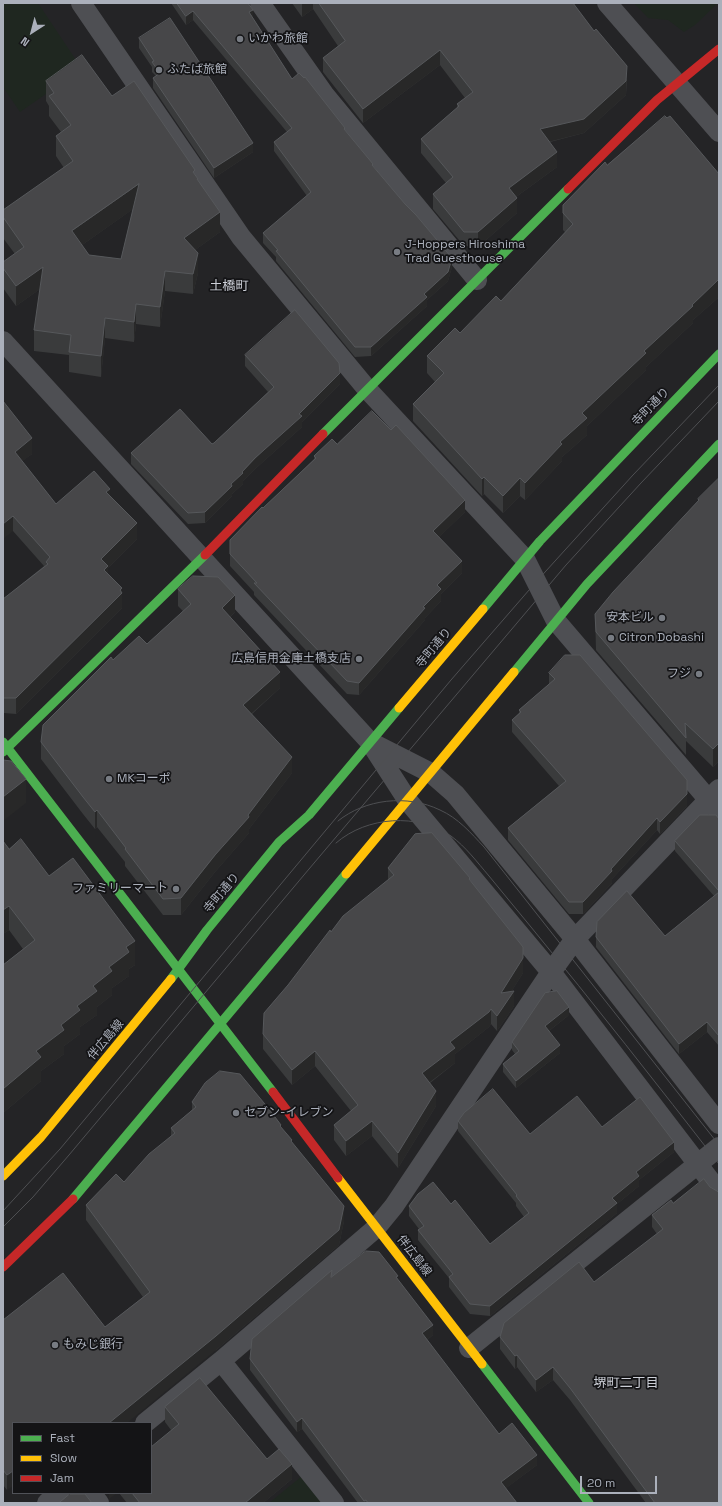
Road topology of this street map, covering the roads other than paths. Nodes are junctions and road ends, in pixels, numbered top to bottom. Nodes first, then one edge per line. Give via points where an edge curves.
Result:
1 (81, 3) edge
2 (260, 3) edge
3 (607, 3) edge
4 (719, 49) edge
5 (678, 83) junction
6 (719, 132) edge
7 (477, 280) junction
8 (3, 341) edge
9 (719, 354) edge
10 (367, 389) junction
11 (719, 444) edge
12 (200, 558) junction
13 (525, 559) junction
14 (556, 621) junction
15 (370, 742) junction
16 (4, 748) edge
17 (431, 773) junction
18 (716, 800) edge
19 (408, 801) junction
20 (575, 939) junction
21 (179, 969) junction
22 (551, 972) junction
23 (221, 1023) junction
24 (719, 1124) edge
25 (719, 1147) edge
26 (697, 1164) junction
27 (3, 1176) edge
28 (719, 1192) edge
29 (376, 1228) junction
30 (3, 1267) edge
31 (469, 1348) junction
32 (221, 1361) junction
33 (146, 1422) edge
34 (58, 1494) edge
35 (92, 1494) edge
36 (47, 1503) edge
37 (99, 1503) edge
38 (334, 1503) edge
39 (589, 1503) edge

1 - 10 street via 241,237
2 - 7 street via 324,94
3 - 5 street
4 - 5 street
5 - 6 street
5 - 7 street via 657,100
7 - 10 street
8 - 12 street
9 - 13 street, 寺町通り
10 - 12 street
10 - 13 street
11 - 14 street via 587,584
12 - 15 street
12 - 16 street
13 - 14 street
13 - 15 street, 寺町通り
14 - 17 street
14 - 18 street
15 - 17 street
15 - 19 street
15 - 21 street, 寺町通り via 309,815 279,842 207,930
16 - 21 street
17 - 19 street
17 - 20 street via 455,794
18 - 20 street
19 - 22 street
19 - 23 street
20 - 22 street
20 - 24 street
21 - 23 street, 伴広島線
21 - 27 street, 伴広島線 via 41,1137
22 - 26 street
22 - 29 street via 394,1206
23 - 29 street, 伴広島線
23 - 30 street via 72,1200
25 - 26 street
26 - 28 street
26 - 31 street
29 - 31 street, 伴広島線
29 - 32 street
31 - 39 street, 伴広島線
32 - 33 street
32 - 38 street
34 - 36 street
35 - 37 street

